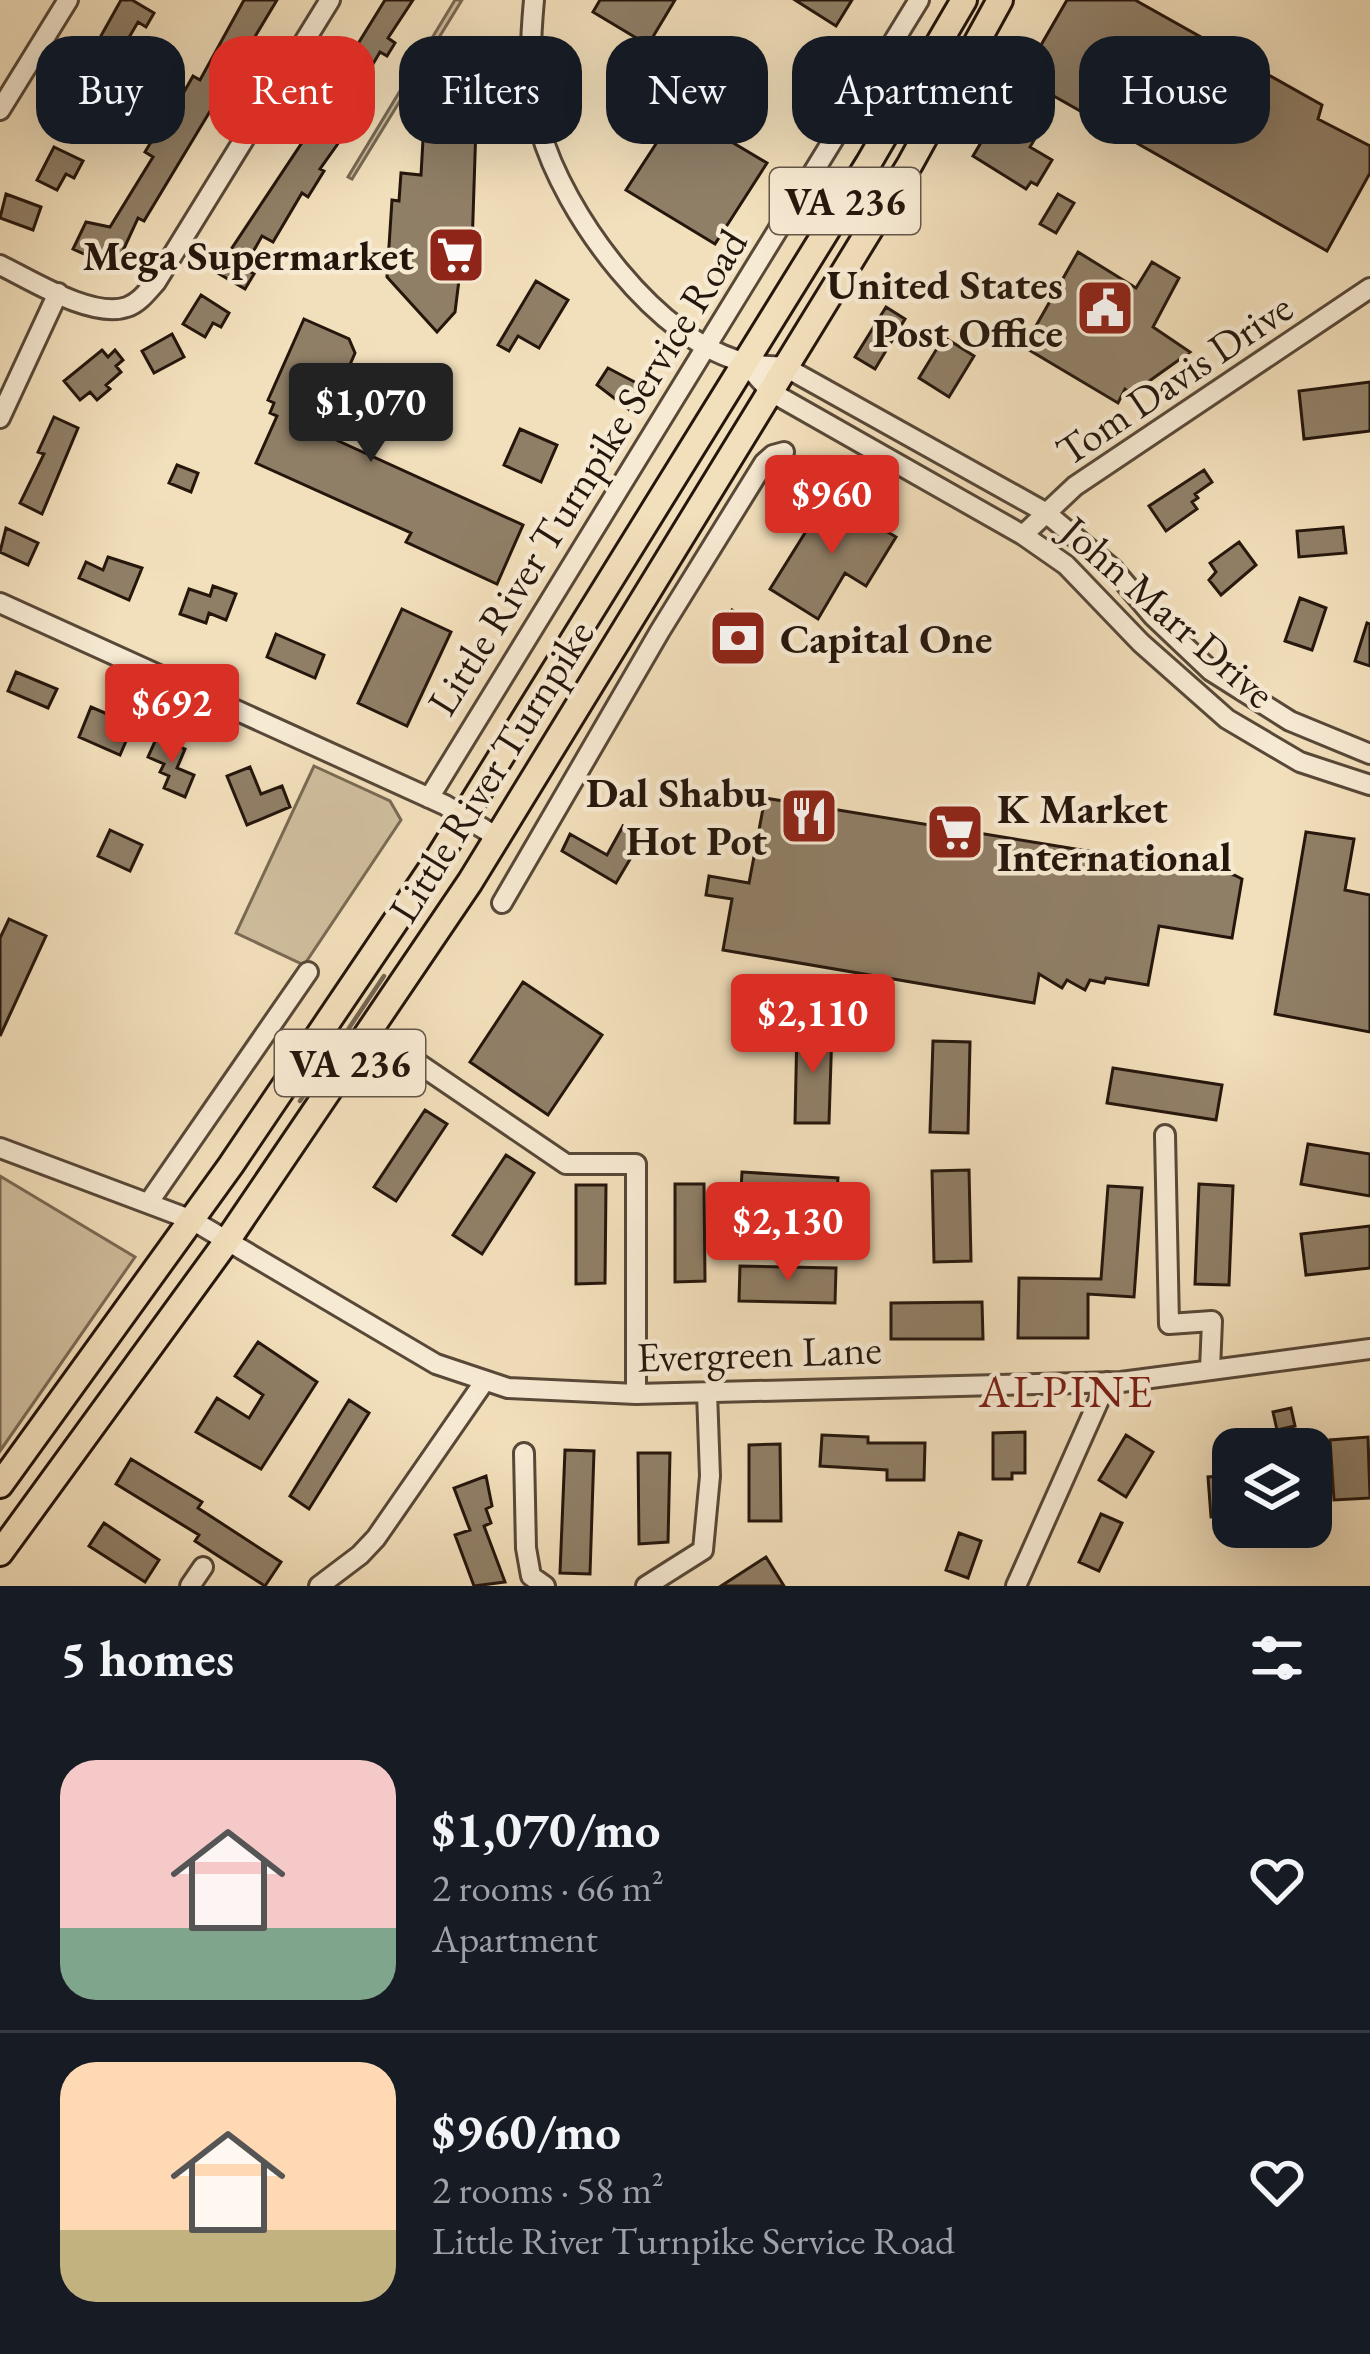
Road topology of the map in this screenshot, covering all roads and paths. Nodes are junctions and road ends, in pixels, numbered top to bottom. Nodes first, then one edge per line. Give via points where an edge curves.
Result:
1 (68, 0) edge
2 (330, 0) edge
3 (534, 0) edge
4 (919, 0) edge
5 (964, 0) edge
6 (1000, 0) edge
7 (945, 36) edge
8 (0, 110) edge
9 (879, 144) edge
10 (904, 144) edge
11 (910, 164) junction
12 (0, 266) edge
13 (1370, 288) edge
14 (58, 293) junction
15 (707, 346) junction
16 (745, 363) junction
17 (785, 368) junction
18 (771, 392) junction
19 (0, 418) edge
20 (784, 452) dead end
21 (1045, 512) junction
22 (1023, 536) junction
23 (0, 603) edge
24 (1370, 754) edge
25 (1370, 784) edge
26 (429, 798) junction
27 (465, 816) junction
28 (497, 838) junction
29 (502, 903) dead end
30 (308, 972) dead end
31 (367, 1039) junction
32 (1165, 1136) dead end
33 (0, 1148) edge
34 (148, 1202) junction
35 (192, 1220) junction
36 (227, 1241) junction
37 (1370, 1349) edge
38 (1210, 1369) junction
39 (484, 1382) junction
40 (1107, 1382) junction
41 (707, 1392) junction
42 (636, 1394) junction
43 (524, 1453) dead end
44 (0, 1486) edge
45 (0, 1553) edge
46 (203, 1567) dead end
47 (190, 1586) edge
48 (319, 1586) edge
49 (545, 1586) edge
50 (646, 1586) edge
51 (1016, 1586) edge

1 - 8 street
2 - 14 street via 142,298 107,310
3 - 15 street, John Marr Drive via 536,104 564,188 617,271
4 - 15 street, Little River Turnpike Service Road
5 - 7 main road, Little River Turnpike / VA 236
6 - 11 main road, Little River Turnpike / VA 236
9 - 16 main road, Little River Turnpike / VA 236
10 - 11 main road
11 - 17 main road, Little River Turnpike / VA 236
12 - 14 street
13 - 21 street, Tom Davis Drive
14 - 19 street
15 - 16 street, John Marr Drive
15 - 26 street, Little River Turnpike Service Road
16 - 17 street, John Marr Drive
16 - 18 street, John Marr Drive
16 - 27 main road, Little River Turnpike / VA 236
17 - 18 main road, Little River Turnpike / VA 236
17 - 21 street, John Marr Drive
18 - 22 street, John Marr Drive
18 - 28 main road, Little River Turnpike / VA 236
20 - 29 street via 752,482
21 - 22 street, Tom Davis Drive
21 - 24 street, John Marr Drive via 1211,671 1290,721
22 - 25 street, John Marr Drive via 1066,565 1227,719 1300,762
23 - 26 street
26 - 27 street
27 - 28 street
27 - 35 main road, Little River Turnpike / VA 236
28 - 31 main road, Little River Turnpike / VA 236
30 - 34 street
31 - 36 main road, Little River Turnpike / VA 236
31 - 42 street via 419,1064 566,1164 636,1164
32 - 38 street via 1168,1324 1212,1321
33 - 34 street, Evergreen Lane
34 - 35 street, Evergreen Lane
35 - 36 street, Evergreen Lane
35 - 44 main road, Little River Turnpike / VA 236
36 - 39 street, Evergreen Lane via 436,1364
36 - 45 main road, Little River Turnpike / VA 236
37 - 38 street, Evergreen Lane
38 - 40 street, Evergreen Lane
39 - 42 street, Evergreen Lane
39 - 48 street via 376,1538
40 - 41 street, Evergreen Lane
40 - 51 street
41 - 42 street, Evergreen Lane
41 - 50 street via 704,1550
43 - 49 street via 526,1548 531,1576
46 - 47 street

